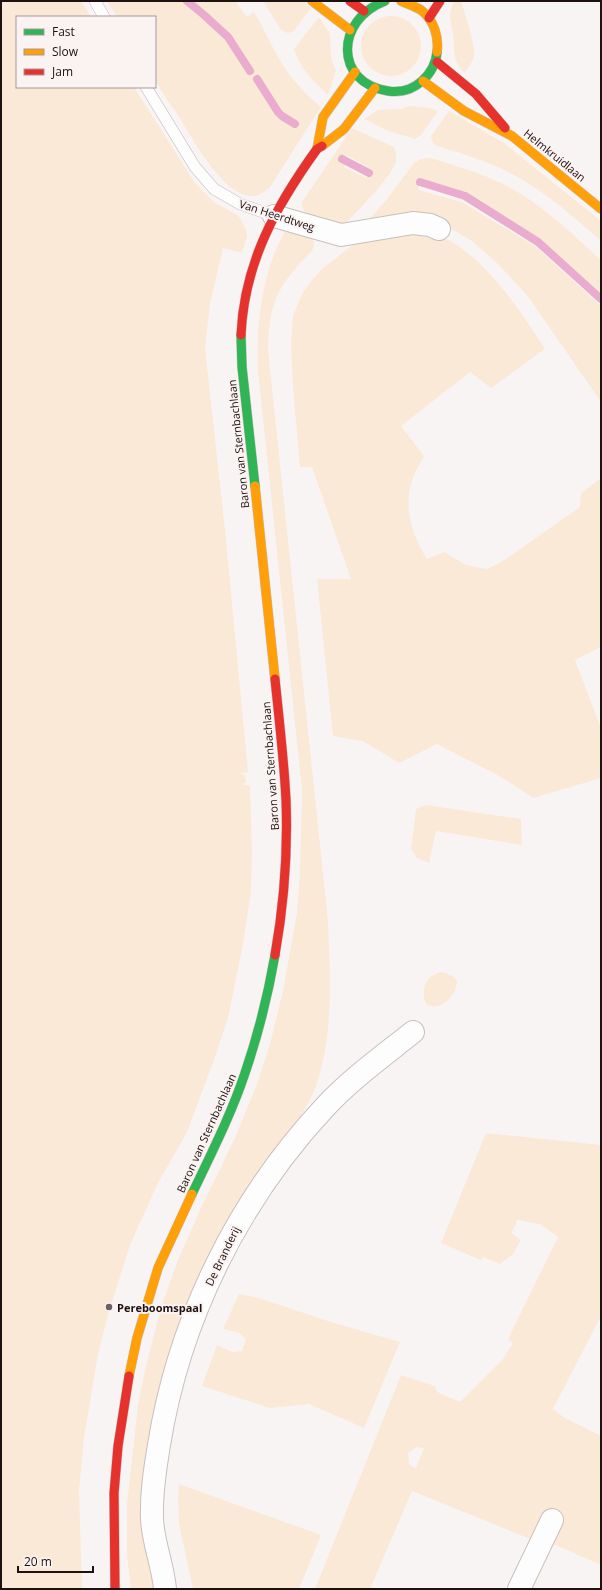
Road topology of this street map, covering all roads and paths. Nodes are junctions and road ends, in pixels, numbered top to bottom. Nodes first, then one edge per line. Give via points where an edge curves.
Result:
1 (94, 1) edge
2 (312, 1) edge
3 (350, 1) edge
4 (385, 1) edge
5 (401, 1) edge
6 (440, 1) edge
7 (364, 11) junction
8 (103, 16) edge
9 (429, 18) junction
10 (350, 30) junction
11 (436, 62) junction
12 (356, 72) junction
13 (423, 81) junction
14 (147, 88) edge
15 (375, 88) junction
16 (512, 136) junction
17 (317, 149) junction
18 (601, 209) edge
19 (274, 216) junction
20 (439, 229) dead end
21 (413, 1032) dead end
22 (552, 1520) dead end
23 (115, 1589) edge
24 (165, 1589) edge
25 (519, 1589) edge

1 - 8 lane
2 - 10 main road
3 - 7 main road
4 - 7 main road
5 - 9 main road via 420,8
6 - 9 main road
7 - 10 main road
9 - 11 main road via 438,36
10 - 12 main road via 348,52
11 - 13 main road
11 - 16 main road, Helmkruidlaan via 476,94
12 - 15 main road via 362,80
12 - 17 main road, Baron van Sternbachlaan via 323,118
13 - 15 main road via 409,90 383,91
13 - 16 main road, Helmkruidlaan via 464,111
14 - 19 lane, Van Heerdtweg via 195,167 214,189 240,204
15 - 17 main road, Baron van Sternbachlaan via 344,129
16 - 18 main road, Helmkruidlaan
17 - 19 main road, Baron van Sternbachlaan via 293,182
19 - 20 street, Van Heerdtweg via 340,235 413,224
19 - 23 main road, Baron van Sternbachlaan via 262,238 251,272 242,314 241,339 282,742 286,801 284,894 268,994 245,1074 230,1113 158,1268 137,1338 118,1446 114,1493
21 - 24 street, De Branderij via 325,1106 289,1149 236,1226 200,1303 188,1331 173,1380 154,1476 152,1520
22 - 25 street

